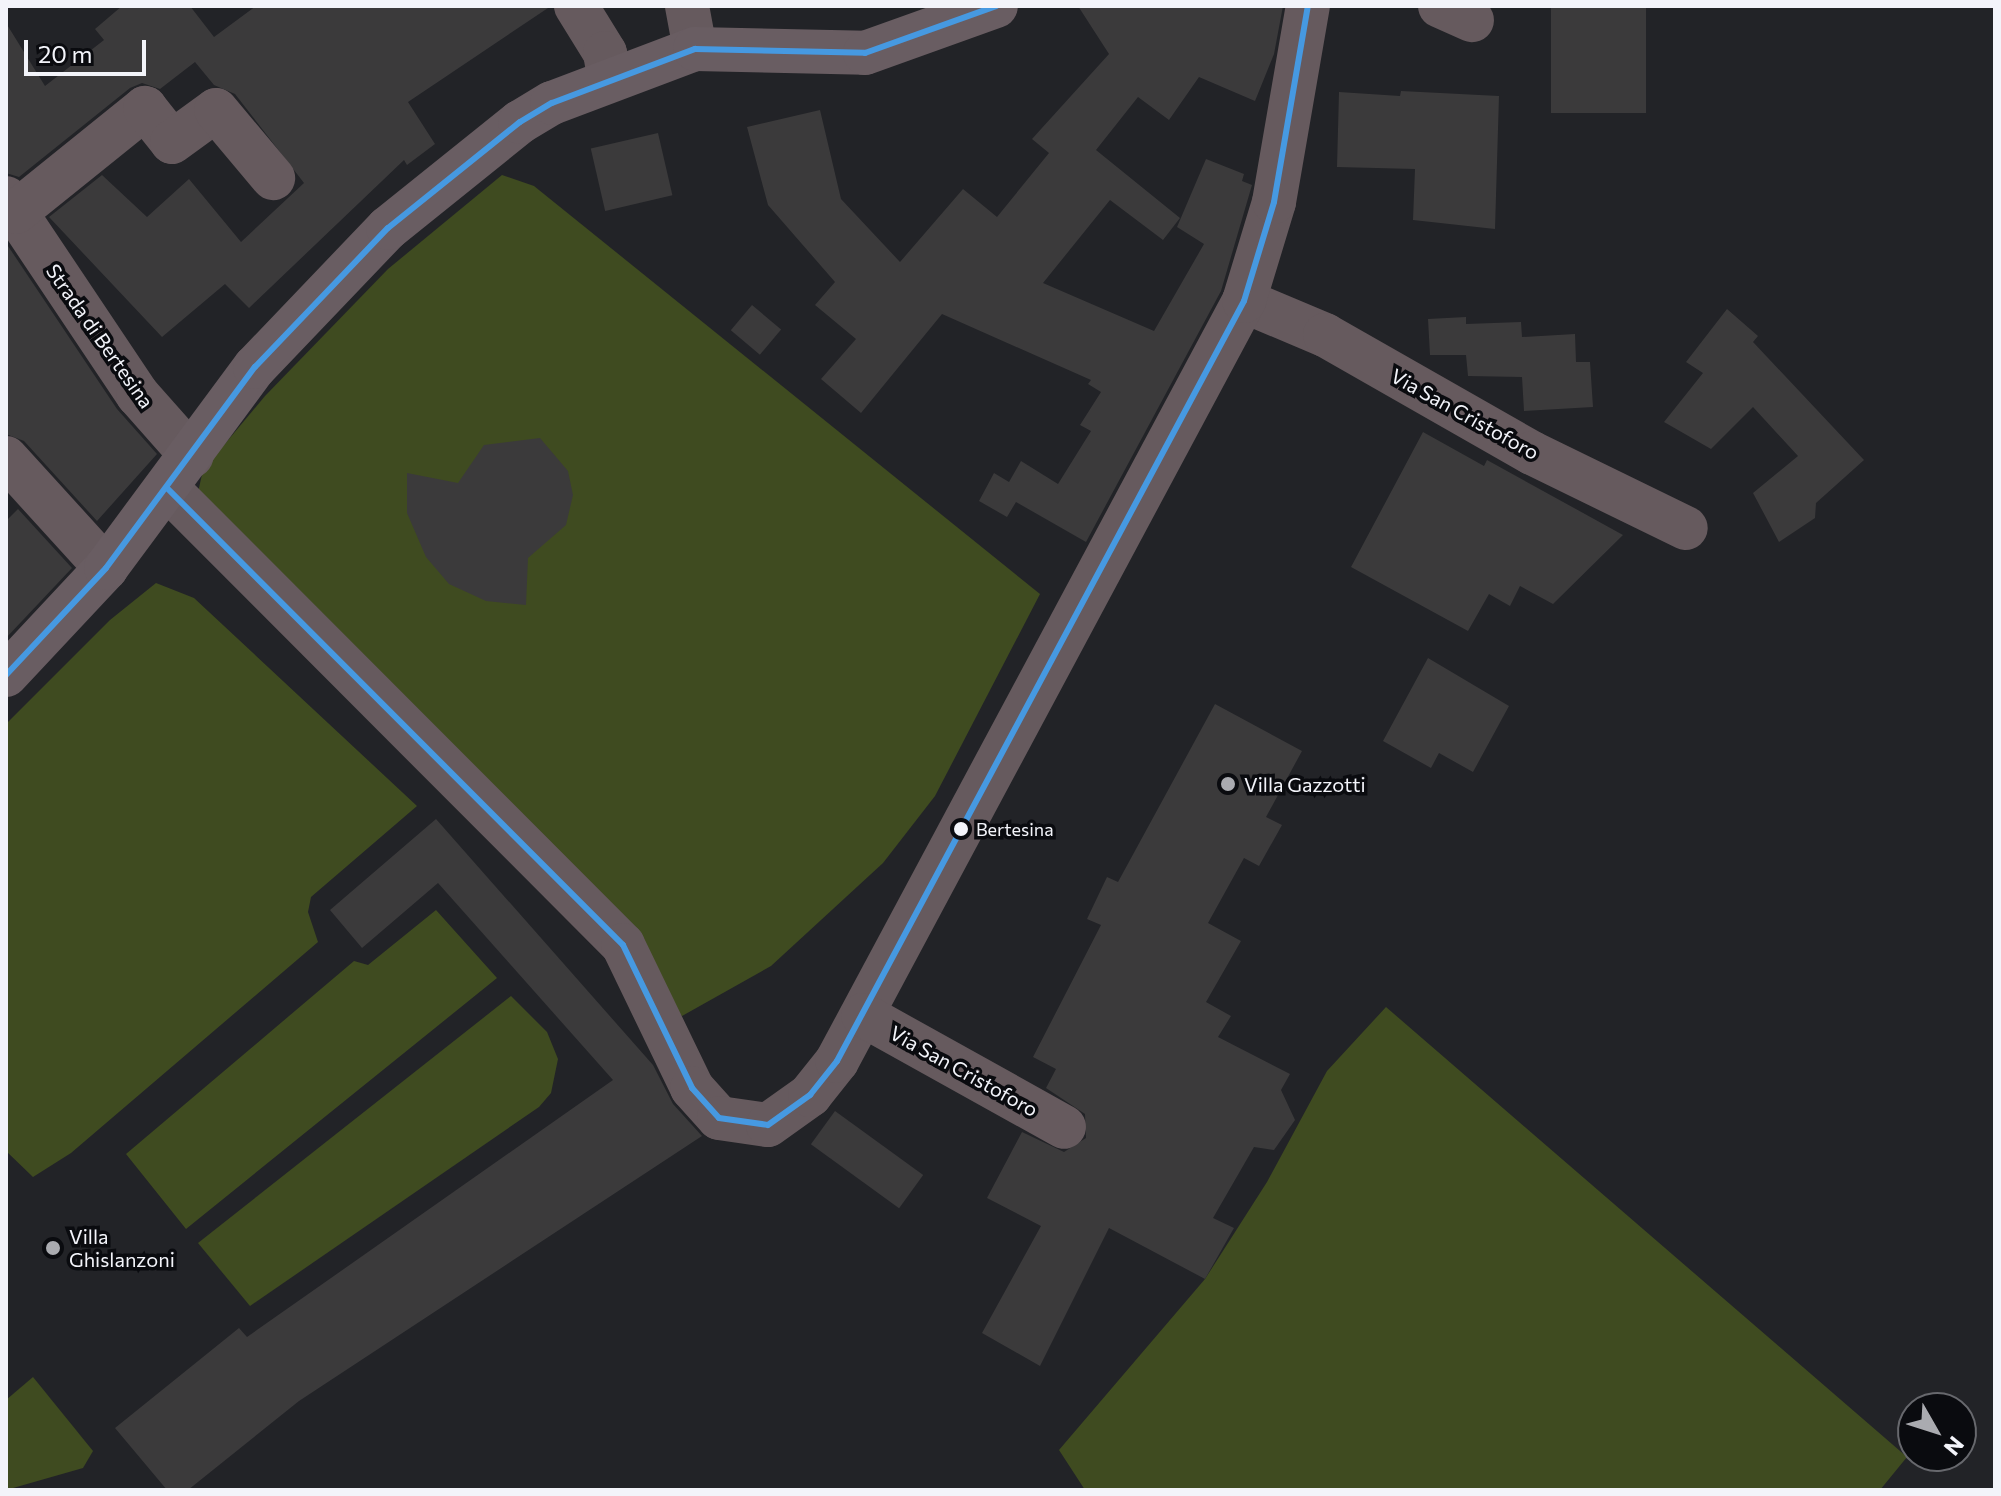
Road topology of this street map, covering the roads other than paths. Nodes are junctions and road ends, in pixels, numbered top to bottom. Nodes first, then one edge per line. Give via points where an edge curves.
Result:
1 (576, 6) edge
2 (687, 6) edge
3 (996, 6) edge
4 (1308, 6) edge
5 (695, 49) junction
6 (610, 80) junction
7 (273, 178) dead end
8 (11, 205) edge
9 (1244, 301) junction
10 (6, 458) edge
11 (180, 473) junction
12 (1686, 528) dead end
13 (106, 568) junction
14 (6, 675) edge
15 (863, 1015) junction
16 (1064, 1127) dead end

1 - 6 street via 605,53
2 - 5 street
3 - 5 street via 865,53
4 - 9 street via 1274,202
5 - 6 street
6 - 11 street via 520,122 388,228 255,367
7 - 8 street, Strada di Bertesina via 216,110 172,142 145,108
8 - 11 street, Strada di Bertesina via 138,395
9 - 12 street, Via San Cristoforo via 1325,335 1532,453
9 - 15 street
10 - 13 street
11 - 13 street
11 - 15 street via 623,945 692,1088 719,1118 768,1125 810,1095
13 - 14 street
15 - 16 street, Via San Cristoforo

